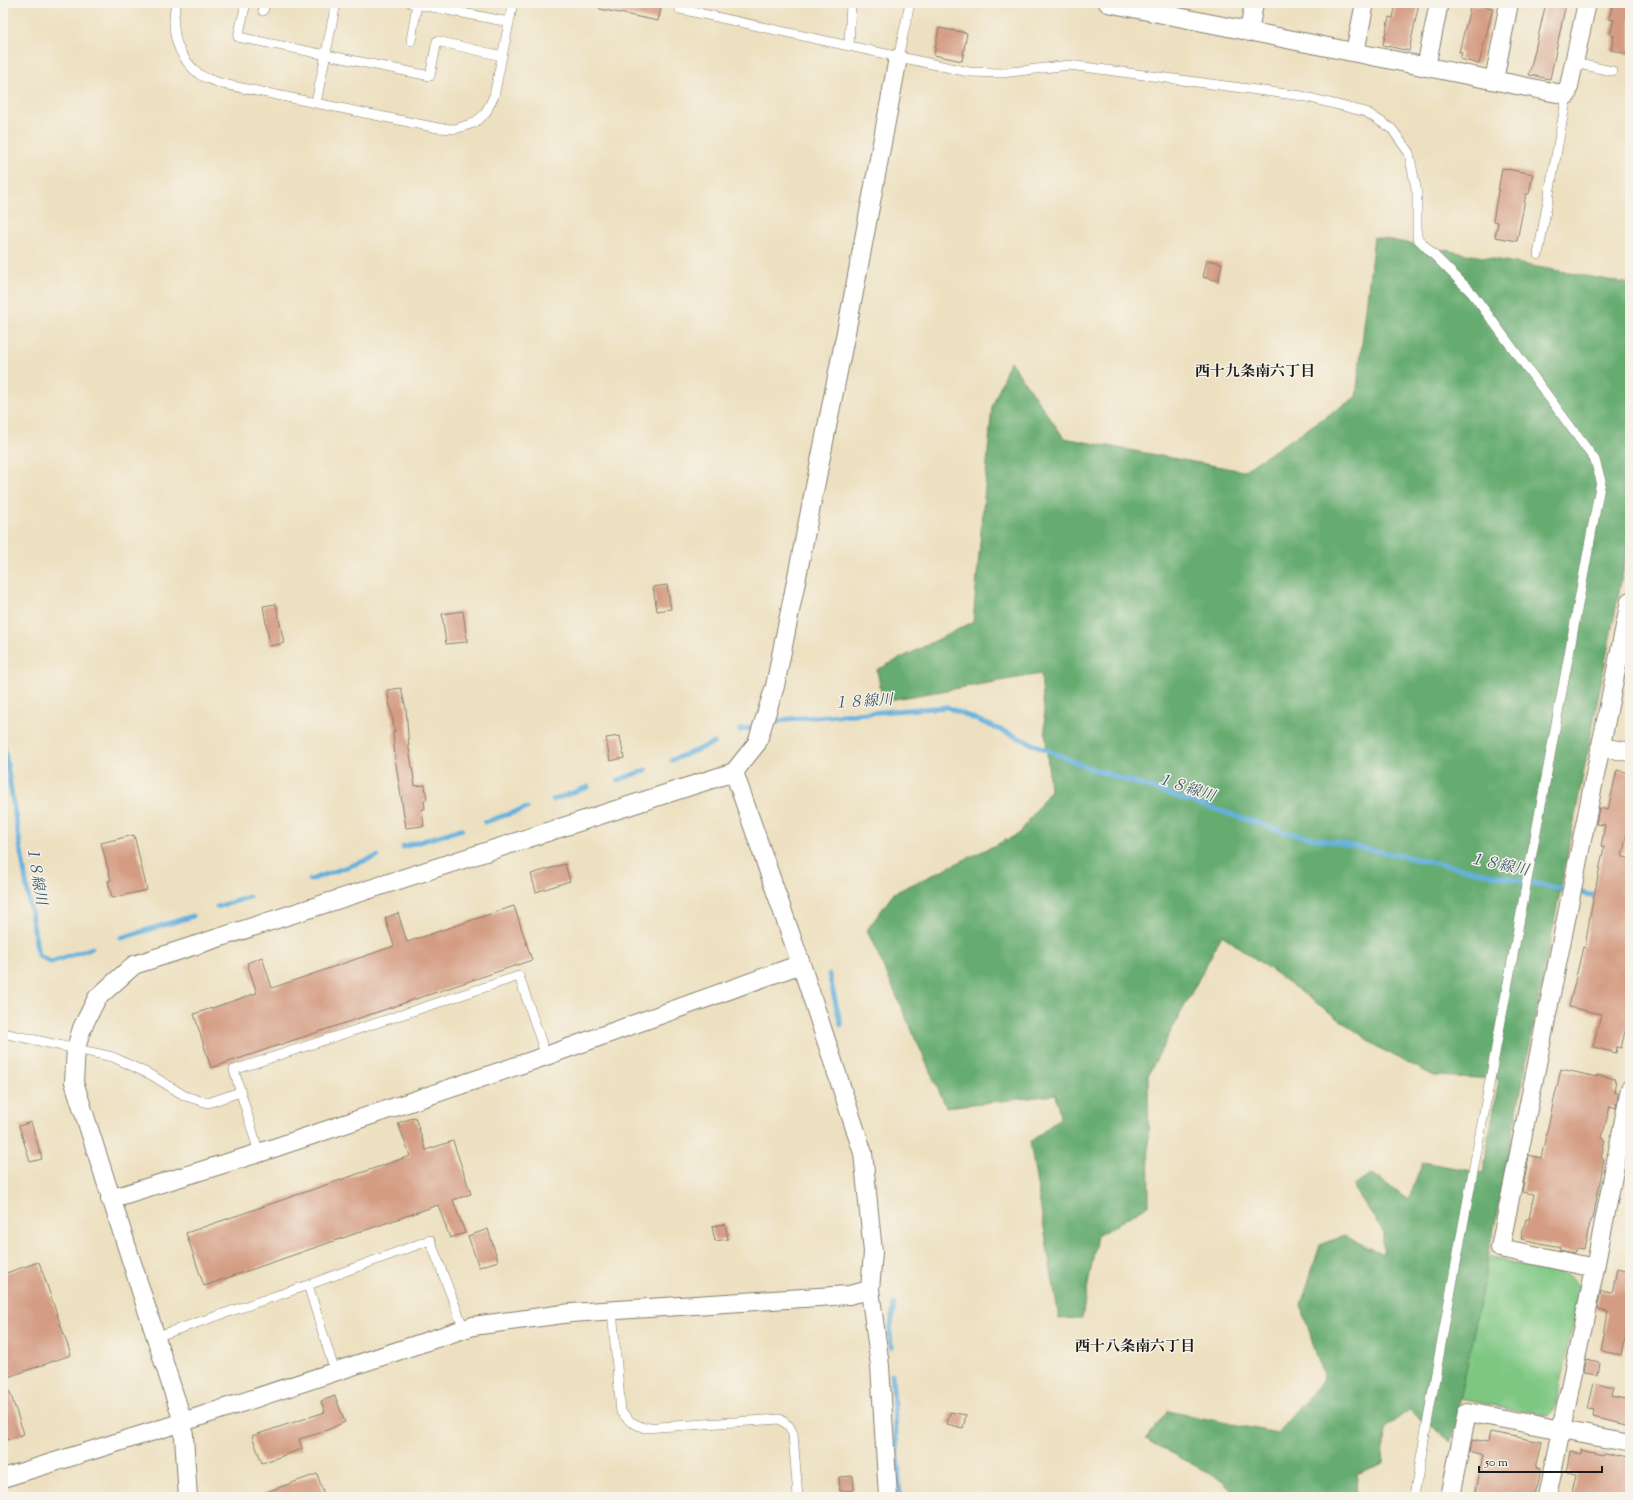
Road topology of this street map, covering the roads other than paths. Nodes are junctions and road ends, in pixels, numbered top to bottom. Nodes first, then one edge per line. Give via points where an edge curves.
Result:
1 (176, 3) edge
2 (246, 3) edge
3 (336, 3) edge
4 (513, 3) edge
5 (681, 3) edge
6 (851, 3) edge
7 (910, 3) edge
8 (1108, 3) edge
9 (1254, 3) edge
10 (1365, 3) edge
11 (1439, 3) edge
12 (1509, 3) edge
13 (1587, 3) edge
14 (414, 4) edge
15 (1143, 7) edge
16 (509, 22) junction
17 (1249, 32) junction
18 (411, 41) dead end
19 (849, 46) junction
20 (1355, 52) junction
21 (325, 55) junction
22 (502, 56) junction
23 (898, 58) junction
24 (1574, 63) junction
25 (1426, 67) junction
26 (1612, 71) dead end
27 (1494, 80) junction
28 (1567, 95) junction
29 (316, 103) junction
30 (1538, 255) dead end
31 (1630, 601) edge
32 (1600, 747) junction
33 (1630, 752) edge
34 (734, 772) junction
35 (801, 964) junction
36 (3, 1033) edge
37 (76, 1048) junction
38 (546, 1056) junction
39 (1630, 1089) edge
40 (240, 1092) junction
41 (258, 1153) junction
42 (110, 1199) junction
43 (1595, 1268) junction
44 (308, 1285) junction
45 (870, 1290) junction
46 (612, 1310) junction
47 (464, 1329) junction
48 (155, 1337) junction
49 (334, 1372) junction
50 (182, 1422) junction
51 (1561, 1429) junction
52 (1630, 1443) edge
53 (3, 1478) edge
54 (188, 1497) edge
55 (790, 1497) edge
56 (798, 1497) edge
57 (888, 1497) edge
58 (1414, 1497) edge
59 (1450, 1497) edge
60 (1547, 1497) edge

1 - 29 lane via 174,31 178,49 200,75 223,84
2 - 21 lane via 238,37
3 - 21 lane
4 - 16 lane
5 - 19 lane via 680,9
6 - 19 lane
7 - 23 lane
8 - 15 street
9 - 17 street
10 - 20 street
11 - 25 street
12 - 27 street
13 - 24 street
14 - 16 lane
14 - 18 lane
15 - 17 street
16 - 22 lane
17 - 20 street
19 - 23 lane
20 - 25 street
21 - 22 lane via 430,76 437,41
21 - 29 lane
22 - 29 lane via 494,96 485,114 474,123 455,129 438,128
23 - 34 street via 775,686 757,743
23 - 58 lane via 969,72 1002,73 1069,65 1118,70 1302,96 1366,112 1392,129 1409,153 1417,193 1417,238 1472,293 1596,460 1601,480
24 - 26 lane
24 - 28 street
25 - 27 street
27 - 28 street
28 - 30 lane
31 - 32 street
32 - 33 street
32 - 43 street via 1500,1248
34 - 35 street
34 - 37 street via 134,965 97,998 82,1028
35 - 38 street
35 - 45 street via 863,1153 873,1252
36 - 37 lane
37 - 40 lane via 113,1057 153,1076 185,1096 208,1103
37 - 42 street via 74,1082
38 - 40 lane via 519,976 234,1070
38 - 41 street
39 - 43 street
40 - 41 lane
41 - 42 street
42 - 48 street
43 - 51 street
44 - 47 lane via 430,1240
44 - 48 lane
44 - 49 lane
45 - 46 street via 849,1295
45 - 57 street via 880,1366
46 - 47 street via 571,1313
46 - 56 lane via 621,1412 631,1422 644,1428 780,1419 789,1426 793,1434
47 - 49 street
48 - 50 street
49 - 50 street
50 - 53 street
50 - 54 street
51 - 52 street
51 - 59 street via 1467,1412
51 - 60 street
55 - 56 lane

